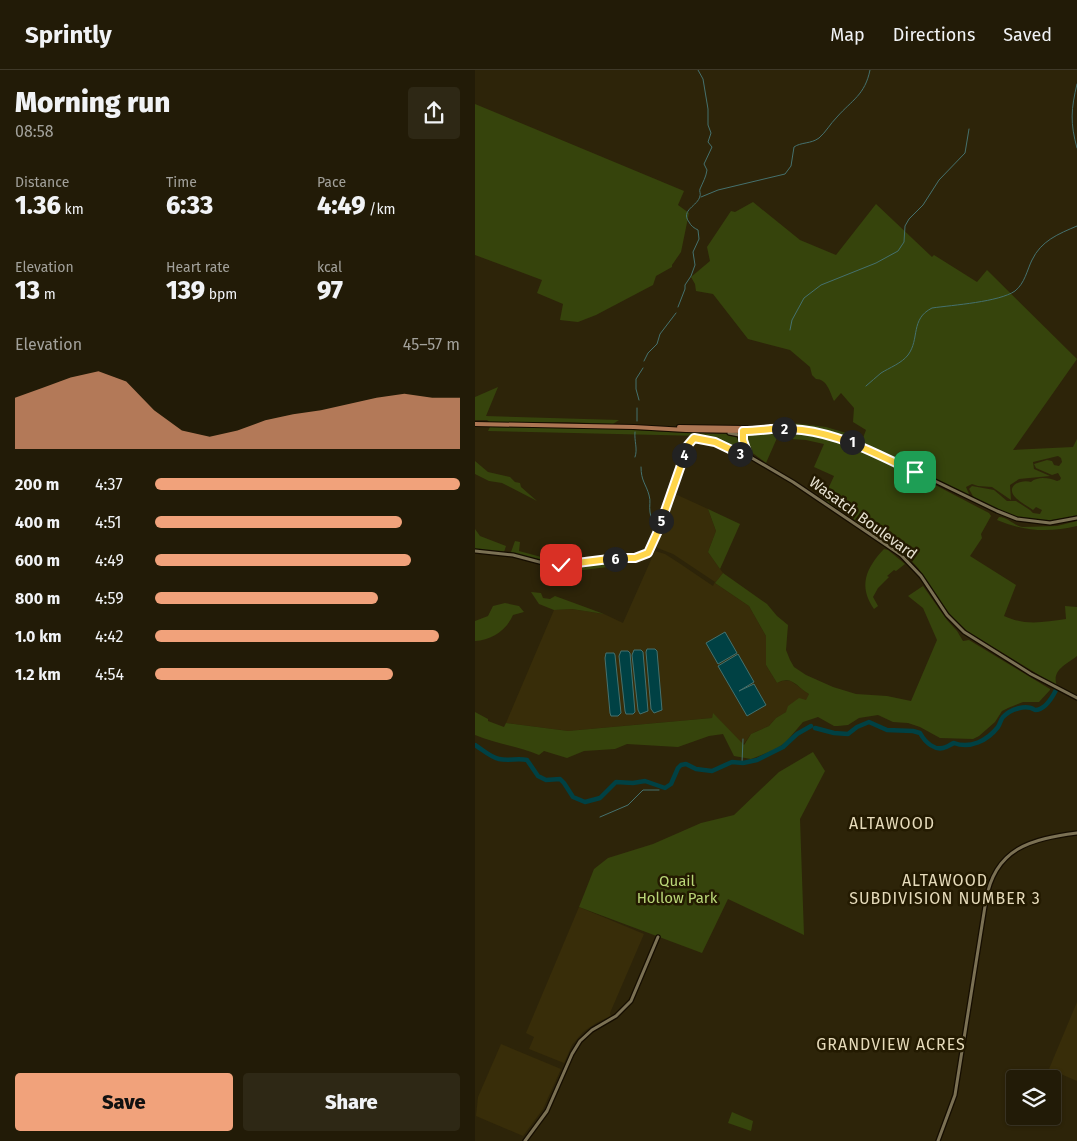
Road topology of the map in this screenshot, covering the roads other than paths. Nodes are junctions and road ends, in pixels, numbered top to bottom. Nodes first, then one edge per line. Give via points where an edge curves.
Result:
1 (475, 424) edge
2 (744, 429) junction
3 (716, 430) junction
4 (747, 452) junction
5 (1077, 518) edge
6 (475, 551) edge
7 (1077, 698) edge
8 (1077, 833) edge
9 (658, 937) dead end
10 (525, 1141) edge
11 (938, 1141) edge

1 - 3 main road, Wasatch Boulevard
2 - 3 main road, Wasatch Boulevard
2 - 4 main road
2 - 5 main road via 817,433 854,443 1013,518 1043,523
3 - 4 main road, Wasatch Boulevard via 738,434
4 - 6 main road via 738,453 704,439 690,441 651,548 644,556 553,566 513,555
4 - 7 main road, Wasatch Boulevard via 901,556 921,576 947,615 964,632
8 - 11 main road via 1043,838 1025,845 1007,857 992,878 984,908 955,1095
9 - 10 main road via 631,1001 616,1016 580,1041 544,1116

